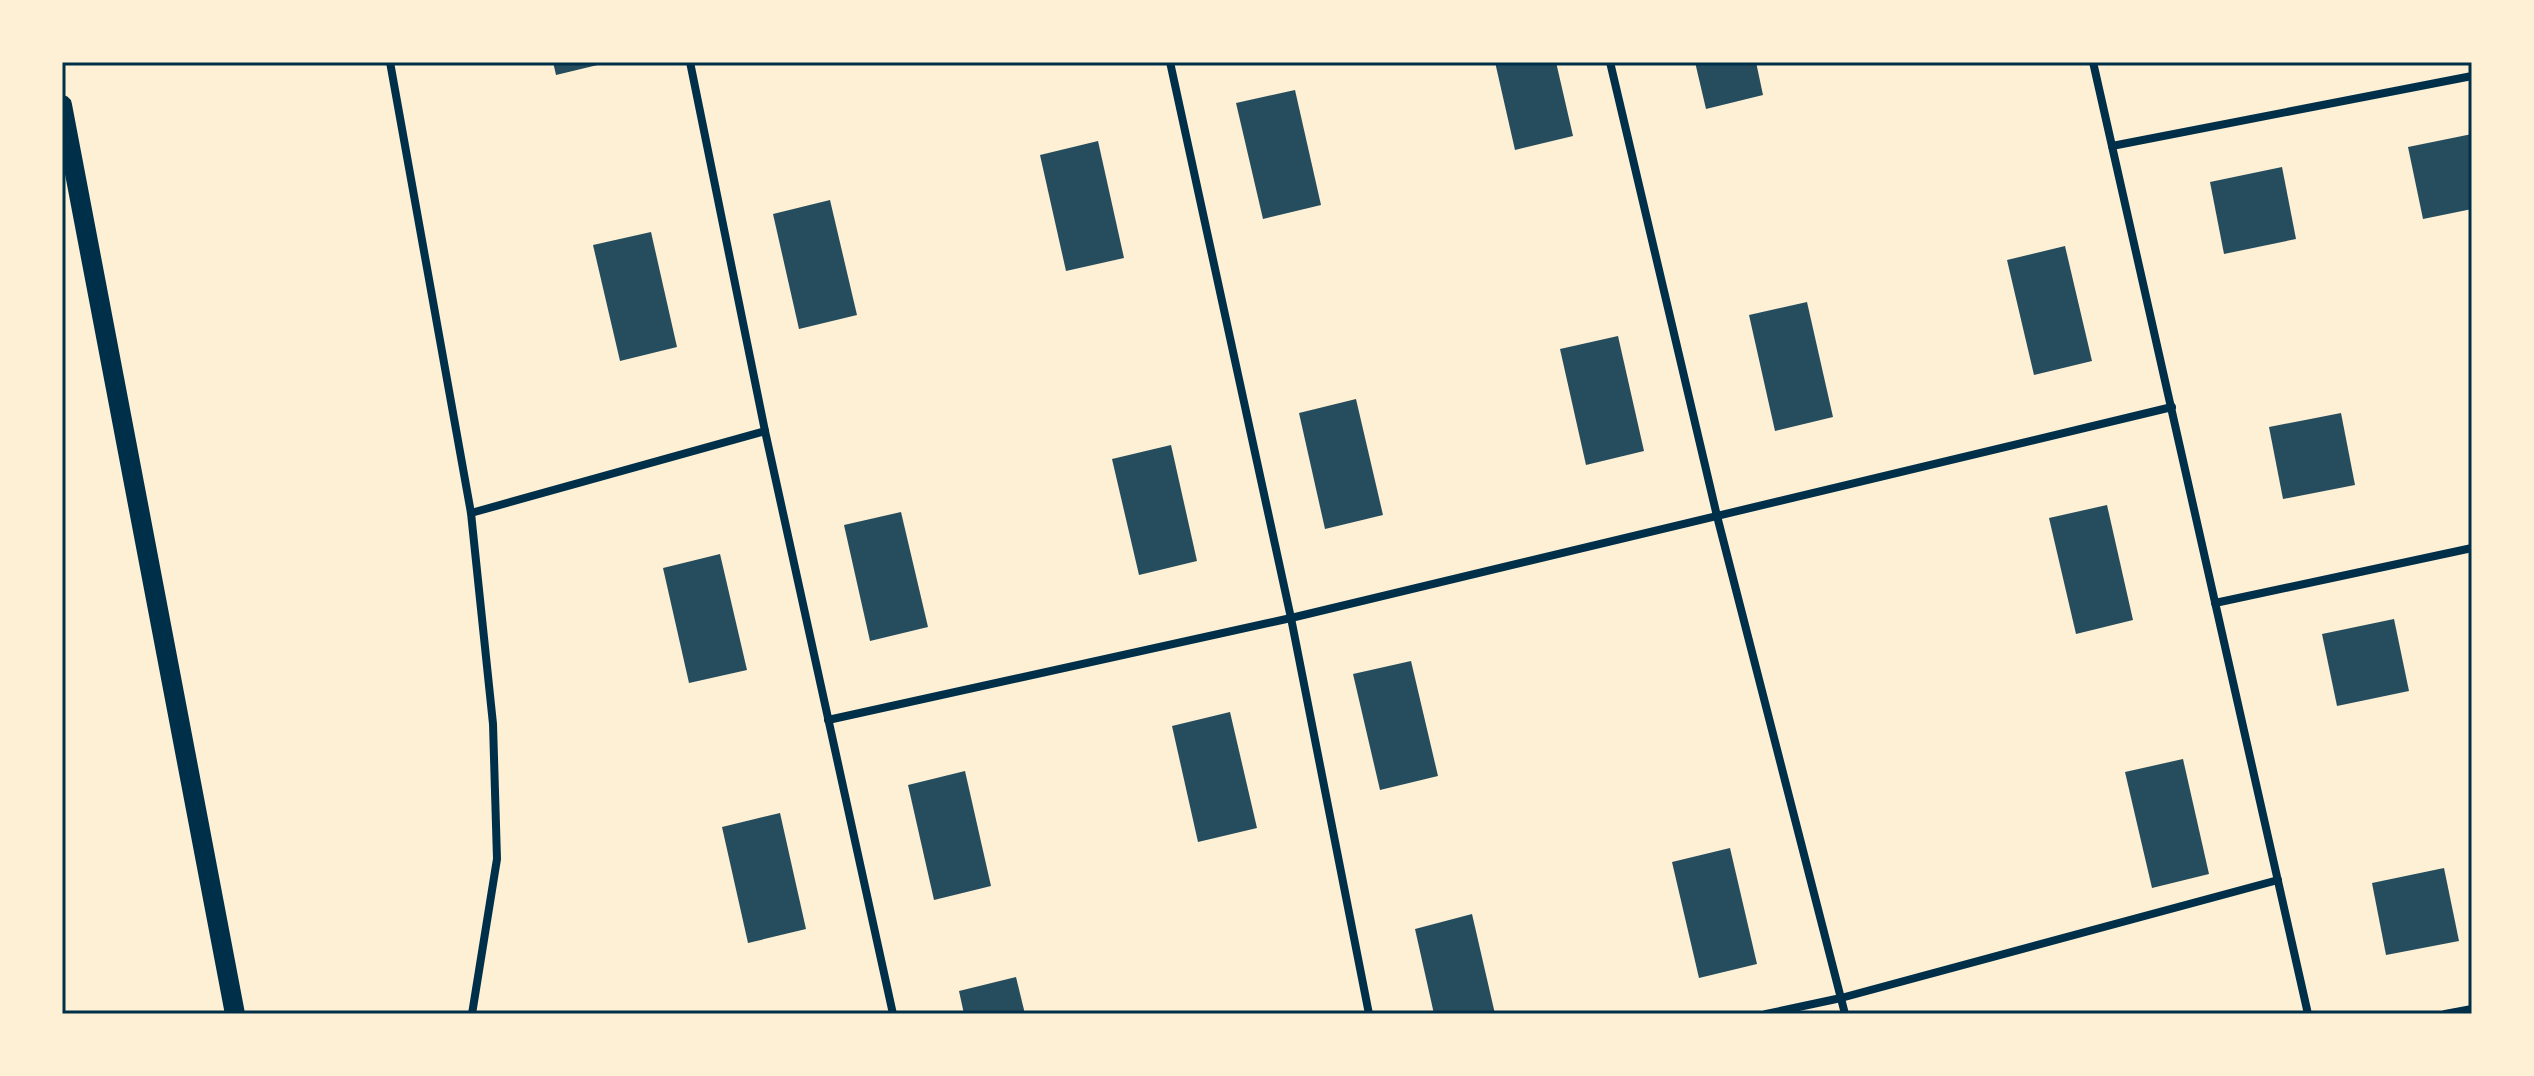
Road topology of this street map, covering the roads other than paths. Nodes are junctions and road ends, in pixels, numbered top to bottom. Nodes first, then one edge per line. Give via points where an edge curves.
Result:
1 (390, 62) edge
2 (690, 62) edge
3 (1170, 62) edge
4 (1610, 62) edge
5 (2093, 62) edge
6 (2472, 76) edge
7 (62, 105) edge
8 (2112, 146) junction
9 (2172, 407) junction
10 (765, 431) junction
11 (471, 513) junction
12 (1717, 516) junction
13 (2472, 548) edge
14 (2215, 603) junction
15 (1291, 618) junction
16 (828, 720) junction
17 (2278, 880) junction
18 (1841, 998) junction
19 (2472, 1009) edge
20 (235, 1014) edge
21 (472, 1014) edge
22 (893, 1014) edge
23 (1369, 1014) edge
24 (1766, 1014) edge
25 (1845, 1014) edge
26 (2308, 1014) edge
27 (2445, 1014) edge

1 - 11 street
2 - 10 street
3 - 15 street
4 - 12 street
5 - 8 street
6 - 8 street
7 - 20 main road
8 - 9 street
9 - 12 street
9 - 14 street
10 - 11 street
10 - 16 street
11 - 21 street via 493,724 497,859
12 - 15 street
12 - 18 street
13 - 14 street
14 - 17 street
15 - 16 street
15 - 23 street
16 - 22 street
17 - 18 street
17 - 26 street
18 - 24 street
18 - 25 street
19 - 27 street

